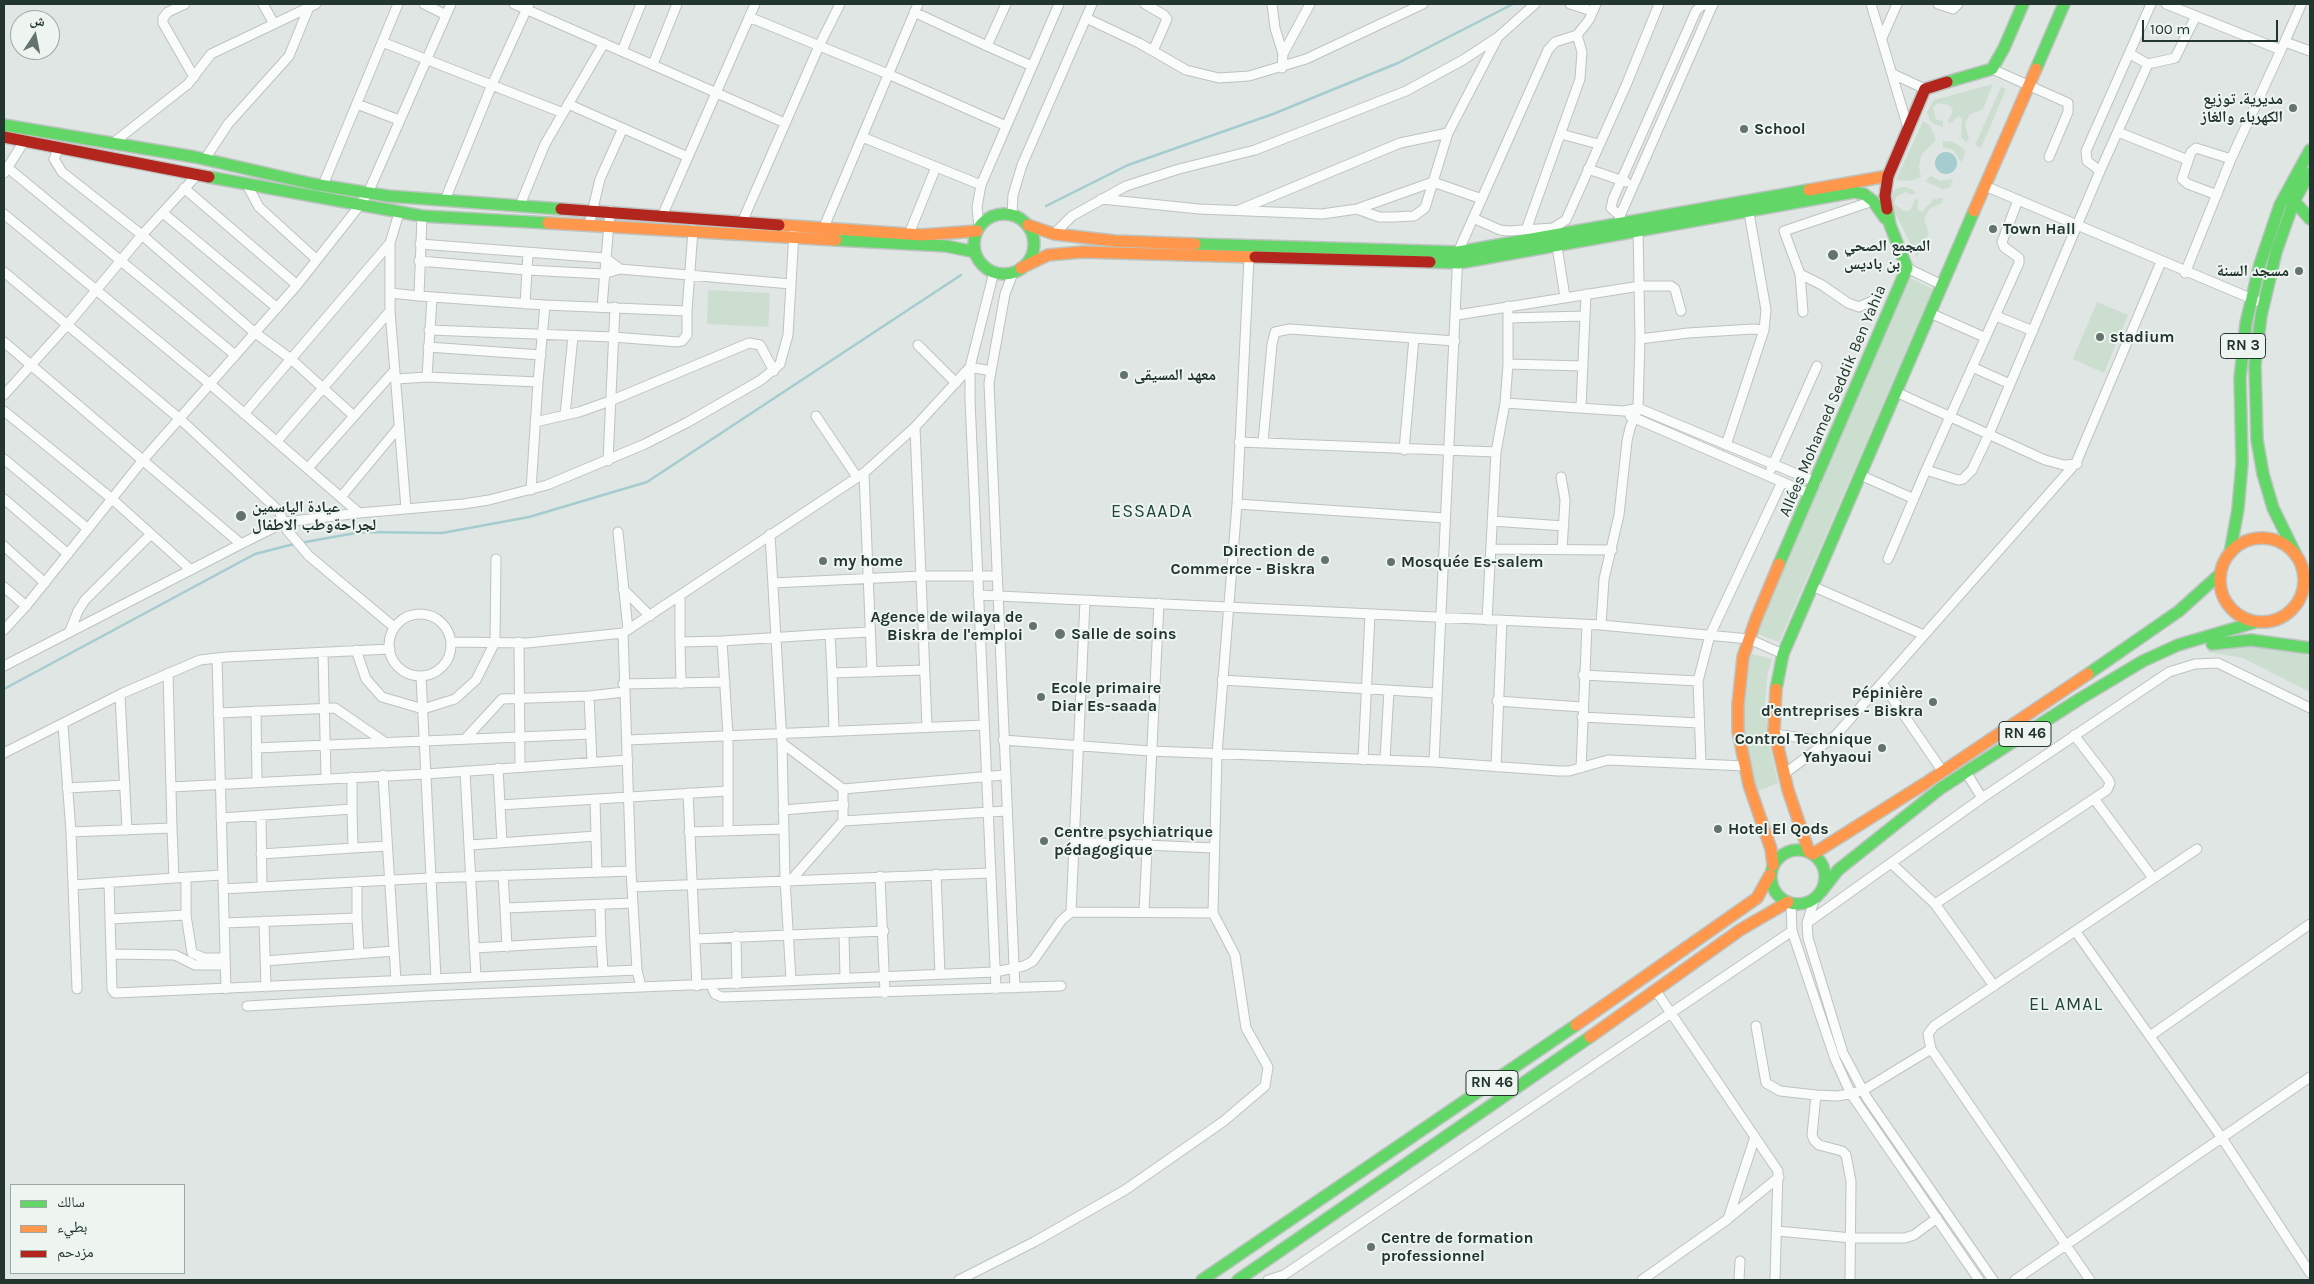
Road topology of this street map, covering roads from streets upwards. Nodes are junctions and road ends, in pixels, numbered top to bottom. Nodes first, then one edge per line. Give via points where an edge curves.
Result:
1 (185, 4) edge
2 (263, 4) edge
3 (424, 4) edge
4 (451, 4) edge
5 (514, 4) edge
6 (641, 4) edge
7 (678, 4) edge
8 (755, 4) edge
9 (840, 4) edge
10 (1006, 4) edge
11 (1059, 4) edge
12 (1092, 4) edge
13 (1144, 4) edge
14 (1272, 4) edge
15 (1308, 4) edge
16 (1423, 4) edge
17 (1535, 4) edge
18 (1570, 4) edge
19 (1659, 4) edge
20 (1713, 4) edge
21 (1871, 4) edge
22 (1897, 4) edge
23 (1938, 4) edge
24 (1958, 4) edge
25 (2023, 4) edge
26 (2064, 4) edge
27 (2151, 4) edge
28 (2166, 4) edge
29 (2300, 4) edge
30 (313, 5) edge
31 (393, 6) edge
32 (528, 6) edge
33 (914, 7) edge
34 (1594, 7) edge
35 (2310, 9) edge
36 (446, 14) junction
37 (2196, 16) junction
38 (749, 17) junction
39 (1086, 18) junction
40 (274, 24) junction
41 (1577, 35) junction
42 (1498, 37) junction
43 (1882, 38) junction
44 (382, 42) junction
45 (604, 43) junction
46 (819, 46) junction
47 (986, 46) junction
48 (2283, 46) junction
49 (622, 51) junction
50 (1153, 51) junction
51 (2310, 51) edge
52 (1283, 54) junction
53 (2130, 54) junction
54 (426, 59) junction
55 (653, 64) junction
56 (2148, 64) junction
57 (1032, 66) junction
58 (1282, 68) junction
59 (1992, 69) junction
60 (888, 74) junction
61 (1893, 74) junction
62 (194, 77) junction
63 (491, 87) junction
64 (2028, 87) junction
65 (1925, 89) junction
66 (716, 92) junction
67 (357, 104) junction
68 (568, 104) junction
69 (563, 113) junction
70 (399, 120) junction
71 (786, 123) junction
72 (4, 125) edge
73 (1006, 126) junction
74 (623, 128) junction
75 (1908, 128) junction
76 (2118, 132) junction
77 (1448, 133) junction
78 (1561, 134) junction
79 (4, 136) edge
80 (862, 137) junction
81 (25, 140) junction
82 (113, 143) junction
83 (1598, 144) junction
84 (59, 147) junction
85 (2310, 150) edge
86 (688, 157) junction
87 (2049, 157) dead end
88 (205, 159) junction
89 (2232, 159) junction
90 (2188, 160) junction
91 (936, 167) junction
92 (1588, 169) junction
93 (6, 170) edge
94 (2100, 171) junction
95 (2310, 173) edge
96 (197, 175) junction
97 (1888, 176) junction
98 (1622, 180) junction
99 (1433, 182) junction
100 (247, 185) junction
101 (323, 185) junction
102 (981, 185) junction
103 (1633, 185) junction
104 (1985, 186) junction
105 (184, 188) junction
106 (368, 193) junction
107 (2216, 195) junction
108 (2290, 197) junction
109 (1101, 199) junction
110 (1482, 199) junction
111 (445, 200) junction
112 (1747, 200) junction
113 (2018, 200) junction
114 (1873, 201) junction
115 (520, 204) junction
116 (360, 205) junction
117 (592, 209) junction
118 (1357, 210) junction
119 (610, 211) junction
120 (1237, 211) junction
121 (163, 212) junction
122 (1748, 212) junction
123 (399, 213) junction
124 (4, 214) edge
125 (663, 214) junction
126 (1012, 214) junction
127 (422, 216) junction
128 (1691, 216) junction
129 (1474, 218) junction
130 (2310, 218) edge
131 (1638, 219) junction
132 (743, 220) junction
133 (1620, 220) junction
134 (589, 224) junction
135 (795, 224) junction
136 (1028, 225) junction
137 (1890, 225) junction
138 (609, 226) junction
139 (2078, 226) junction
140 (824, 227) junction
141 (978, 229) junction
142 (693, 230) junction
143 (1526, 230) junction
144 (1638, 232) junction
145 (909, 234) junction
146 (1054, 234) junction
147 (1555, 234) junction
148 (142, 235) junction
149 (1620, 235) junction
150 (794, 236) junction
151 (390, 244) junction
152 (420, 244) junction
153 (1556, 246) junction
154 (975, 252) junction
155 (528, 254) junction
156 (605, 258) junction
157 (1249, 258) junction
158 (1459, 258) junction
159 (316, 260) junction
160 (120, 261) junction
161 (419, 261) junction
162 (2161, 262) junction
163 (1907, 268) junction
164 (620, 269) junction
165 (527, 270) junction
166 (1017, 271) junction
167 (4, 272) edge
168 (994, 272) junction
169 (2185, 272) junction
170 (603, 274) junction
171 (1800, 274) junction
172 (689, 276) junction
173 (791, 284) junction
174 (297, 285) junction
175 (1942, 285) junction
176 (1640, 286) junction
177 (97, 290) junction
178 (390, 293) junction
179 (1586, 294) junction
180 (419, 296) junction
181 (1565, 297) junction
182 (432, 298) junction
183 (1874, 300) dead end
184 (2251, 301) junction
185 (2264, 302) junction
186 (525, 304) junction
187 (545, 305) junction
188 (1508, 306) junction
189 (276, 307) junction
190 (602, 307) junction
191 (615, 308) junction
192 (390, 311) junction
193 (1682, 311) dead end
194 (688, 312) junction
195 (1803, 312) dead end
196 (1930, 313) junction
197 (1457, 315) junction
198 (1585, 316) junction
199 (1996, 316) junction
200 (1508, 318) junction
201 (68, 324) junction
202 (429, 330) junction
203 (1764, 330) junction
204 (2033, 331) junction
205 (254, 332) junction
206 (542, 334) junction
207 (573, 336) junction
208 (613, 337) junction
209 (1984, 337) junction
210 (1414, 338) junction
211 (1640, 340) junction
212 (1455, 341) junction
213 (4, 342) edge
214 (918, 345) dead end
215 (428, 347) junction
216 (234, 354) junction
217 (541, 355) junction
218 (291, 359) junction
219 (30, 364) junction
220 (1508, 364) junction
221 (1583, 366) junction
222 (1817, 366) dead end
223 (970, 367) junction
224 (1972, 367) junction
225 (774, 371) junction
226 (991, 371) junction
227 (395, 374) junction
228 (427, 377) junction
229 (538, 382) junction
230 (956, 383) junction
231 (210, 384) junction
232 (2010, 384) junction
233 (324, 388) junction
234 (1896, 392) junction
235 (4, 395) edge
236 (610, 402) junction
237 (1505, 403) junction
238 (1581, 407) junction
239 (1638, 408) junction
240 (1624, 410) junction
241 (4, 412) edge
242 (244, 414) junction
243 (565, 415) junction
244 (354, 416) junction
245 (816, 416) dead end
246 (1949, 416) junction
247 (180, 419) junction
248 (1634, 419) junction
249 (536, 422) junction
250 (399, 426) junction
251 (915, 427) junction
252 (1990, 434) junction
253 (277, 441) junction
254 (1240, 442) junction
255 (1263, 442) junction
256 (1726, 445) junction
257 (1404, 450) junction
258 (1448, 452) junction
259 (1496, 452) junction
260 (4, 459) edge
261 (143, 460) junction
262 (608, 461) junction
263 (1773, 464) junction
264 (2078, 464) junction
265 (308, 468) junction
266 (1926, 470) junction
267 (860, 475) junction
268 (1767, 475) junction
269 (1860, 475) junction
270 (1562, 477) dead end
271 (1782, 482) junction
272 (1816, 482) junction
273 (531, 490) junction
274 (1810, 494) junction
275 (341, 497) junction
276 (111, 498) junction
277 (1912, 498) junction
278 (4, 499) edge
279 (1237, 504) junction
280 (406, 509) junction
281 (359, 513) junction
282 (1445, 518) junction
283 (1492, 521) junction
284 (286, 526) junction
285 (1564, 526) junction
286 (88, 529) junction
287 (618, 532) dead end
288 (151, 534) junction
289 (770, 534) junction
290 (241, 544) junction
291 (4, 546) edge
292 (1491, 549) junction
293 (1562, 550) junction
294 (1612, 550) junction
295 (2230, 553) junction
296 (68, 554) junction
297 (2297, 557) junction
298 (496, 559) dead end
299 (1888, 559) dead end
300 (191, 570) junction
301 (2303, 570) junction
302 (977, 574) junction
303 (2220, 574) junction
304 (921, 576) junction
305 (996, 576) junction
306 (868, 579) junction
307 (44, 583) junction
308 (773, 583) junction
309 (1812, 586) junction
310 (4, 587) edge
311 (2310, 587) edge
312 (623, 589) junction
313 (978, 595) junction
314 (996, 595) junction
315 (680, 596) junction
316 (1085, 601) junction
317 (1159, 603) junction
318 (26, 606) junction
319 (1227, 607) junction
320 (1370, 614) junction
321 (650, 616) junction
322 (1440, 617) junction
323 (1487, 620) junction
324 (1502, 620) junction
325 (2260, 622) junction
326 (1587, 625) junction
327 (1600, 625) junction
328 (394, 627) junction
329 (4, 630) edge
330 (70, 631) junction
331 (625, 632) junction
332 (870, 632) junction
333 (830, 634) junction
334 (1710, 635) junction
335 (1924, 635) junction
336 (774, 638) junction
337 (1749, 640) junction
338 (722, 641) junction
339 (451, 642) junction
340 (496, 642) junction
341 (519, 642) junction
342 (680, 642) junction
343 (2310, 647) edge
344 (390, 648) junction
345 (356, 650) junction
346 (323, 652) junction
347 (1783, 654) junction
348 (217, 658) junction
349 (2143, 661) junction
350 (4, 666) edge
351 (924, 670) junction
352 (872, 672) junction
353 (168, 673) junction
354 (832, 673) junction
355 (1583, 675) junction
356 (421, 676) junction
357 (1222, 680) junction
358 (1698, 681) junction
359 (725, 682) junction
360 (1882, 682) junction
361 (681, 684) junction
362 (623, 688) junction
363 (1365, 689) junction
364 (1389, 690) junction
365 (1436, 693) junction
366 (120, 695) junction
367 (588, 696) junction
368 (520, 698) junction
369 (1497, 701) junction
370 (1582, 707) junction
371 (324, 708) junction
372 (2310, 708) edge
373 (423, 710) junction
374 (256, 711) junction
375 (218, 713) junction
376 (1582, 717) junction
377 (1699, 723) junction
378 (984, 724) junction
379 (63, 725) junction
380 (926, 727) junction
381 (834, 730) junction
382 (781, 733) junction
383 (592, 734) junction
384 (1775, 734) junction
385 (2074, 735) junction
386 (728, 736) junction
387 (520, 737) junction
388 (466, 738) junction
389 (627, 740) junction
390 (1003, 740) junction
391 (425, 742) junction
392 (1828, 742) junction
393 (386, 743) junction
394 (782, 743) junction
395 (324, 744) junction
396 (1080, 746) junction
397 (256, 748) junction
398 (1150, 751) junction
399 (4, 753) edge
400 (1217, 754) junction
401 (628, 760) junction
402 (1363, 760) junction
403 (1385, 760) junction
404 (592, 762) junction
405 (1434, 762) junction
406 (1701, 763) junction
407 (520, 766) junction
408 (1745, 766) junction
409 (1496, 767) junction
410 (498, 768) junction
411 (1580, 768) junction
412 (465, 771) junction
413 (1942, 772) junction
414 (1966, 772) junction
415 (426, 774) junction
416 (1784, 774) junction
417 (382, 775) junction
418 (1004, 775) junction
419 (986, 776) junction
420 (352, 777) junction
421 (326, 778) junction
422 (257, 782) junction
423 (124, 785) junction
424 (220, 785) junction
425 (171, 787) junction
426 (67, 788) junction
427 (843, 789) junction
428 (727, 791) junction
429 (688, 793) junction
430 (630, 798) junction
431 (1982, 798) junction
432 (595, 799) junction
433 (2095, 800) junction
434 (500, 805) junction
435 (844, 805) junction
436 (352, 810) junction
437 (783, 810) junction
438 (1006, 810) junction
439 (987, 812) junction
440 (261, 815) junction
441 (221, 818) junction
442 (843, 821) junction
443 (172, 828) junction
444 (784, 829) junction
445 (127, 830) junction
446 (728, 830) junction
447 (71, 832) junction
448 (689, 832) junction
449 (596, 836) junction
450 (502, 842) junction
451 (1076, 842) junction
452 (470, 845) junction
453 (1146, 845) junction
454 (387, 846) junction
455 (353, 848) junction
456 (1214, 848) junction
457 (2197, 849) dead end
458 (1811, 853) junction
459 (262, 854) junction
460 (1891, 862) junction
461 (1771, 870) junction
462 (632, 871) junction
463 (597, 873) junction
464 (990, 873) junction
465 (936, 874) junction
466 (222, 875) junction
467 (503, 875) junction
468 (880, 876) junction
469 (186, 877) junction
470 (470, 877) junction
471 (174, 878) junction
472 (430, 878) junction
473 (2152, 878) junction
474 (789, 879) junction
475 (390, 880) junction
476 (109, 882) junction
477 (357, 882) junction
478 (691, 883) junction
479 (74, 885) junction
480 (262, 887) junction
481 (632, 887) junction
482 (222, 889) junction
483 (1818, 895) junction
484 (633, 903) junction
485 (1790, 903) junction
486 (600, 904) junction
487 (1935, 904) junction
488 (505, 908) junction
489 (1071, 912) junction
490 (1144, 912) junction
491 (1213, 913) junction
492 (186, 915) junction
493 (357, 918) junction
494 (110, 919) junction
495 (264, 921) junction
496 (224, 923) junction
497 (1807, 923) junction
498 (2310, 924) edge
499 (884, 931) junction
500 (1792, 931) junction
501 (2076, 932) junction
502 (844, 933) junction
503 (788, 935) junction
504 (736, 936) junction
505 (695, 939) junction
506 (601, 942) junction
507 (507, 947) junction
508 (474, 948) junction
509 (394, 951) junction
510 (111, 954) junction
511 (359, 954) junction
512 (225, 961) junction
513 (265, 961) junction
514 (1013, 969) junction
515 (637, 970) junction
516 (602, 971) junction
517 (995, 972) junction
518 (940, 974) junction
519 (884, 976) junction
520 (476, 977) junction
521 (845, 978) junction
522 (436, 979) junction
523 (791, 980) junction
524 (396, 981) junction
525 (737, 984) junction
526 (711, 985) junction
527 (697, 986) junction
528 (1061, 986) dead end
529 (1994, 986) junction
530 (266, 987) junction
531 (640, 987) junction
532 (1015, 988) junction
533 (78, 989) dead end
534 (226, 989) junction
535 (996, 989) junction
536 (1656, 991) junction
537 (886, 993) junction
538 (246, 1006) dead end
539 (1670, 1013) junction
540 (1756, 1026) dead end
541 (2150, 1036) junction
542 (1930, 1048) junction
543 (2310, 1077) edge
544 (1862, 1090) junction
545 (1851, 1094) junction
546 (1816, 1095) junction
547 (1756, 1137) junction
548 (2222, 1138) junction
549 (1779, 1177) junction
550 (1937, 1218) junction
551 (1728, 1219) junction
552 (1776, 1231) junction
553 (1852, 1238) junction
554 (2065, 1245) junction
555 (1740, 1261) dead end
556 (2310, 1273) edge
557 (1240, 1279) edge
558 (959, 1280) edge
559 (1202, 1280) edge
560 (1254, 1280) edge
561 (1268, 1280) edge
562 (1642, 1280) edge
563 (1739, 1280) edge
564 (1775, 1280) edge
565 (1850, 1280) edge
566 (1979, 1280) edge
567 (1993, 1280) edge
568 (2015, 1280) edge
569 (2090, 1280) edge

1 - 62 street via 168,12 163,22
2 - 40 street
3 - 36 street
4 - 36 street
5 - 32 street
6 - 49 street
7 - 55 street
8 - 38 street
9 - 46 street
10 - 47 street
11 - 57 street
12 - 39 street
13 - 50 street via 1167,19
14 - 52 street
15 - 52 street
16 - 58 street
17 - 42 street
18 - 34 street
19 - 83 street
20 - 98 street via 1702,5 1696,11
20 - 103 street
21 - 43 street
22 - 43 street
23 - 24 street via 1953,9
25 - 59 street
26 - 64 street
27 - 53 street
28 - 37 street
29 - 35 street
29 - 48 street
30 - 40 street
30 - 88 street via 289,56 228,124
31 - 44 street
32 - 45 street
32 - 63 street
33 - 47 street
33 - 60 street
34 - 41 street
36 - 54 street
37 - 48 street
37 - 56 street via 2175,58
38 - 46 street
38 - 66 street
39 - 50 street
39 - 126 street via 1022,165 1013,195
40 - 62 street via 210,54
41 - 78 street via 1582,52 1582,71
41 - 110 street via 1555,42 1548,50
42 - 77 street
42 - 109 street via 1464,60 1406,90 1327,123 1255,150 1149,178
43 - 61 street
44 - 54 street
44 - 67 street
45 - 49 street
45 - 68 street
46 - 60 street
46 - 71 street
47 - 57 street
48 - 51 street
48 - 89 street
49 - 55 street
50 - 58 street via 1186,70 1219,78 1249,76
52 - 58 street
53 - 56 street
53 - 94 street via 2086,151 2087,161
54 - 63 street
54 - 70 street
55 - 66 street
56 - 76 street
57 - 73 street
59 - 64 street
59 - 65 street
60 - 73 street
60 - 80 street
61 - 65 street
61 - 75 street
62 - 82 street
63 - 69 street
63 - 111 street
64 - 87 street via 2069,106
64 - 104 street
65 - 75 street
66 - 71 street
66 - 86 street
67 - 70 street
67 - 101 street
68 - 69 street
68 - 74 street
69 - 115 street via 538,159
70 - 106 street
71 - 132 street
72 - 82 street
73 - 102 street
74 - 86 street
74 - 117 street via 600,179
75 - 97 street
76 - 90 street
76 - 94 street
77 - 99 street
77 - 120 street via 1400,143
78 - 83 street
78 - 143 street
79 - 81 street
80 - 91 street
80 - 140 street
81 - 84 street
81 - 93 street
82 - 88 street
83 - 92 street
84 - 96 street
84 - 148 street via 54,159 62,172
85 - 108 street, RN 3
86 - 125 street
88 - 101 street
89 - 90 street via 2196,148
89 - 107 street
90 - 107 street via 2182,177 2184,182
91 - 102 street
91 - 145 street
92 - 98 street
92 - 143 street via 1566,220 1553,228
93 - 160 street
94 - 139 street
95 - 108 street, RN 3
96 - 100 street
96 - 105 street
97 - 112 street
97 - 137 street via 1885,204
98 - 103 street
98 - 133 street via 1611,205
99 - 110 street
99 - 118 street
99 - 118 street via 1425,208 1414,216 1379,217
100 - 116 street
100 - 159 street via 259,208
101 - 106 street
102 - 141 street
103 - 133 street
104 - 113 street
104 - 175 street
105 - 121 street
105 - 174 street
106 - 111 street
106 - 116 street
107 - 169 street
108 - 130 street
108 - 184 street, RN 3 via 2268,236
108 - 185 street, RN 3
109 - 120 street
109 - 146 street via 1072,216
110 - 129 street
111 - 115 street
112 - 122 street
112 - 128 street
113 - 139 street
113 - 199 street via 2002,242 2019,258 2019,263
114 - 122 street via 1854,192
114 - 137 street
114 - 171 street via 1784,231
115 - 117 street
116 - 123 street
116 - 159 street
117 - 119 street
117 - 134 street
118 - 120 street via 1322,214
119 - 125 street
119 - 138 street
121 - 148 street
121 - 189 street
122 - 128 street
122 - 203 street via 1766,310
123 - 127 street
123 - 151 street
124 - 177 street
125 - 132 street
126 - 136 street
126 - 141 street via 993,215
127 - 134 street
127 - 152 street
128 - 131 street
128 - 144 street
129 - 143 street via 1500,230
129 - 158 street
131 - 133 street
131 - 144 street
132 - 135 street
133 - 147 street
133 - 149 street
134 - 138 street
135 - 140 street
135 - 150 street
136 - 146 street
136 - 166 street via 1032,233 1033,253
137 - 163 street
138 - 142 street
138 - 156 street
139 - 162 street
139 - 204 street
140 - 145 street
141 - 145 street via 942,235
141 - 154 street
142 - 150 street
142 - 172 street
144 - 149 street
144 - 176 street
146 - 158 street via 1114,241
147 - 153 street
147 - 158 street
148 - 160 street
148 - 205 street
149 - 153 street
150 - 154 street via 946,246
150 - 173 street
151 - 178 street
151 - 218 street
152 - 155 street
152 - 161 street
153 - 158 street
153 - 181 street
154 - 168 street via 985,268
155 - 156 street
155 - 165 street
156 - 164 street
156 - 170 street
157 - 158 street
157 - 166 street via 1074,253 1048,255
157 - 254 street
158 - 197 street
159 - 174 street
160 - 177 street
160 - 216 street
161 - 165 street
161 - 180 street
162 - 169 street
162 - 264 street via 2121,352
163 - 175 street
163 - 272 street, Allées Mohamed Seddik Ben Yahia
164 - 170 street
164 - 172 street
165 - 170 street
165 - 186 street
166 - 168 street
166 - 226 street via 1005,294
167 - 201 street
168 - 223 street
169 - 184 street
170 - 190 street
171 - 183 street via 1859,307
171 - 195 street
172 - 173 street
172 - 194 street
173 - 225 street via 786,345 780,364
174 - 189 street
175 - 196 street
176 - 179 street
176 - 193 street via 1671,286
176 - 211 street
177 - 201 street
177 - 231 street
178 - 180 street
178 - 192 street
179 - 181 street
179 - 198 street
180 - 182 street
181 - 188 street
182 - 186 street
182 - 202 street
184 - 185 street
184 - 295 street, RN 3 via 2240,378 2242,463
185 - 297 street, RN 3 via 2255,365 2257,440 2273,508
186 - 187 street
187 - 190 street
187 - 206 street
188 - 197 street
188 - 200 street
189 - 205 street
190 - 191 street
191 - 194 street
191 - 208 street
192 - 227 street
192 - 233 street
194 - 208 street via 687,335 680,342
196 - 209 street
196 - 234 street
197 - 212 street
198 - 200 street
198 - 221 street
199 - 204 street
199 - 209 street
200 - 220 street
201 - 219 street
201 - 247 street
202 - 206 street
202 - 215 street
203 - 211 street via 1688,333
203 - 256 street
204 - 232 street
205 - 216 street
205 - 218 street
206 - 207 street
206 - 217 street
207 - 208 street
207 - 243 street
208 - 236 street
209 - 224 street
210 - 212 street
210 - 255 street via 1290,329 1275,332
210 - 257 street
211 - 239 street
212 - 258 street
213 - 219 street
214 - 230 street
215 - 217 street
215 - 228 street
216 - 231 street
217 - 229 street
218 - 233 street
218 - 242 street
219 - 235 street
219 - 261 street
220 - 221 street
220 - 237 street
221 - 238 street
222 - 263 street
223 - 226 street
223 - 230 street
223 - 302 street
224 - 232 street
224 - 246 street
225 - 236 street via 760,345 749,343
225 - 262 street via 688,422
226 - 305 street
227 - 228 street
227 - 244 street
227 - 250 street
228 - 229 street
229 - 249 street
230 - 251 street
231 - 242 street
231 - 247 street
232 - 252 street
233 - 244 street
233 - 253 street
234 - 246 street
234 - 269 street
236 - 243 street
236 - 262 street
237 - 238 street
237 - 259 street
238 - 240 street
239 - 240 street
239 - 248 street
239 - 256 street
240 - 248 street
241 - 276 street
242 - 253 street
243 - 249 street
244 - 265 street
245 - 267 street
246 - 252 street
246 - 266 street
247 - 261 street
247 - 284 street via 279,511
248 - 268 street
248 - 294 street
249 - 273 street
250 - 275 street
250 - 280 street
251 - 267 street
251 - 304 street
252 - 264 street via 2045,460 2064,466
252 - 266 street via 1972,470 1963,479
253 - 265 street
254 - 255 street
254 - 279 street
255 - 257 street
256 - 263 street
257 - 258 street
258 - 259 street
258 - 282 street
259 - 283 street
260 - 286 street
261 - 276 street
261 - 290 street
262 - 273 street
263 - 268 street
263 - 272 street
264 - 335 street
265 - 275 street
266 - 277 street
267 - 289 street
267 - 306 street
268 - 271 street
269 - 277 street
269 - 309 street
270 - 285 street
271 - 274 street
271 - 334 street
272 - 274 street, Allées Mohamed Seddik Ben Yahia
273 - 280 street via 489,500
274 - 337 street, Allées Mohamed Seddik Ben Yahia
275 - 281 street
276 - 286 street
276 - 288 street
277 - 299 street
278 - 296 street
279 - 282 street
279 - 319 street
280 - 281 street
281 - 284 street
282 - 322 street
283 - 285 street
283 - 292 street
284 - 290 street
284 - 328 street via 309,556
285 - 293 street
286 - 296 street
287 - 312 street
288 - 300 street
288 - 330 street via 85,600
289 - 308 street
289 - 315 street
290 - 300 street
291 - 307 street
292 - 293 street
292 - 323 street
293 - 294 street
294 - 327 street via 1604,579
295 - 297 street via 2239,545 2264,538 2288,547
295 - 303 street
296 - 307 street
297 - 301 street
298 - 340 street
300 - 330 street
301 - 311 street
301 - 325 street via 2304,585 2300,599 2291,611 2279,619
302 - 304 street
302 - 305 street
302 - 313 street
303 - 325 street via 2224,600 2232,610 2243,618
303 - 413 street, RN 46 via 2146,635
304 - 306 street
304 - 351 street
305 - 314 street
306 - 308 street
306 - 332 street
307 - 318 street
308 - 336 street
309 - 335 street
309 - 347 street
310 - 318 street
312 - 321 street
312 - 331 street
313 - 314 street
313 - 378 street
314 - 316 street
314 - 390 street
315 - 321 street
315 - 342 street
316 - 317 street
316 - 396 street
317 - 319 street
317 - 398 street
318 - 329 street
319 - 320 street
319 - 357 street
320 - 322 street
320 - 363 street
321 - 331 street
322 - 323 street
322 - 365 street
323 - 324 street
324 - 326 street
324 - 369 street
325 - 343 street via 2272,631
325 - 349 street, RN 46 via 2178,645
326 - 327 street
326 - 355 street
327 - 334 street
328 - 339 street via 405,618 425,615 442,624
328 - 344 street
330 - 350 street
331 - 341 street
331 - 362 street
332 - 333 street
332 - 352 street
333 - 336 street
333 - 354 street
334 - 337 street
334 - 358 street
335 - 360 street
336 - 338 street
336 - 382 street
337 - 347 street
337 - 408 street, Allées Mohamed Seddik Ben Yahia via 1743,658 1738,704 1738,731
338 - 342 street
338 - 359 street
339 - 340 street
339 - 356 street via 446,661 440,669
340 - 341 street
340 - 373 street via 466,692
341 - 368 street
342 - 361 street
343 - 349 street via 2278,642 2228,642 2203,645
344 - 345 street
344 - 356 street via 394,662 401,670
345 - 346 street
345 - 373 street via 366,679 375,691 389,700
346 - 348 street
346 - 371 street
347 - 384 street via 1775,695
348 - 353 street via 186,664
348 - 375 street
349 - 414 street, RN 46
351 - 352 street
351 - 380 street
352 - 354 street
353 - 366 street
353 - 425 street
354 - 381 street
355 - 358 street
355 - 370 street
356 - 373 street
357 - 363 street
357 - 400 street
358 - 377 street
359 - 361 street
359 - 386 street
360 - 392 street
360 - 413 street
361 - 362 street
362 - 367 street
362 - 389 street
363 - 364 street
363 - 402 street
364 - 365 street
364 - 403 street
365 - 405 street
366 - 379 street
366 - 423 street
367 - 368 street
367 - 383 street
368 - 387 street
368 - 388 street via 499,700
369 - 370 street
369 - 409 street
370 - 376 street
371 - 374 street
371 - 393 street via 340,709
371 - 395 street
372 - 385 street via 2218,663 2195,664 2170,672
373 - 391 street
374 - 375 street
374 - 397 street
375 - 424 street
376 - 377 street
376 - 411 street
377 - 406 street
378 - 380 street
378 - 419 street
379 - 399 street
379 - 426 street
380 - 381 street
381 - 382 street
382 - 386 street
382 - 394 street
383 - 387 street
383 - 404 street
384 - 392 street
384 - 416 street
385 - 431 street
385 - 433 street via 2110,783
386 - 389 street
386 - 428 street
387 - 388 street
387 - 407 street
388 - 391 street
389 - 401 street
390 - 396 street
390 - 418 street
391 - 393 street
391 - 415 street
392 - 416 street
393 - 395 street
394 - 427 street
394 - 437 street
395 - 397 street
395 - 421 street
396 - 398 street
396 - 451 street
397 - 422 street
398 - 400 street
398 - 453 street
400 - 402 street
400 - 456 street
401 - 404 street
401 - 430 street
402 - 403 street
403 - 405 street
404 - 407 street
405 - 409 street
406 - 408 street
406 - 411 street via 1608,760
407 - 410 street
408 - 461 street, Allées Mohamed Seddik Ben Yahia via 1770,849
409 - 411 street via 1558,771
410 - 412 street
410 - 434 street
412 - 415 street
412 - 452 street
413 - 458 street, RN 46 via 1852,831
414 - 431 street
414 - 483 street, RN 46 via 1853,857
415 - 417 street
415 - 472 street
416 - 458 street
417 - 420 street
417 - 454 street
418 - 419 street
418 - 438 street
419 - 427 street
419 - 439 street
420 - 421 street
420 - 436 street
421 - 422 street
422 - 424 street
423 - 426 street
423 - 445 street
424 - 425 street
424 - 441 street
425 - 443 street
426 - 447 street
427 - 435 street
428 - 429 street
428 - 446 street
429 - 430 street
429 - 448 street
430 - 432 street
430 - 462 street
431 - 460 street
432 - 434 street
432 - 449 street
433 - 473 street
433 - 487 street
434 - 450 street
435 - 437 street
435 - 442 street
436 - 440 street
436 - 455 street
437 - 444 street
438 - 439 street
438 - 514 street
439 - 442 street
439 - 464 street
440 - 441 street
440 - 459 street
441 - 466 street
442 - 474 street
443 - 445 street
443 - 471 street
444 - 446 street
444 - 474 street
445 - 447 street
446 - 448 street
447 - 479 street
448 - 478 street
449 - 450 street
449 - 463 street
450 - 452 street
451 - 453 street
451 - 489 street
452 - 470 street
453 - 456 street
453 - 490 street
454 - 455 street
454 - 475 street
455 - 459 street
456 - 491 street
457 - 473 street
458 - 461 street via 1795,849 1786,852
458 - 483 street via 1819,859 1826,875
459 - 480 street
460 - 487 street
460 - 497 street
461 - 485 street via 1775,892
461 - 559 street, RN 46 via 1757,898 1660,968
462 - 463 street
462 - 481 street
463 - 467 street
464 - 465 street
464 - 517 street
465 - 468 street
465 - 518 street
466 - 469 street
466 - 482 street
467 - 470 street
467 - 488 street
468 - 474 street
468 - 499 street
469 - 471 street
469 - 492 street
470 - 472 street
470 - 508 street
471 - 476 street
472 - 475 street
472 - 522 street
473 - 501 street
474 - 478 street
474 - 503 street
475 - 477 street
475 - 509 street
476 - 479 street
476 - 494 street
477 - 480 street
477 - 493 street
478 - 481 street
478 - 505 street
479 - 533 street
480 - 482 street
481 - 484 street
482 - 496 street
483 - 485 street via 1800,904
483 - 497 street
484 - 486 street
484 - 515 street
485 - 500 street
485 - 536 street, RN 46 via 1740,930
486 - 488 street
486 - 506 street
487 - 529 street
488 - 507 street
489 - 490 street
489 - 514 street via 1061,921 1034,961
490 - 491 street
491 - 558 street via 1235,955 1246,1028 1268,1067 1265,1086 1224,1121 1125,1190
492 - 494 street
492 - 512 street via 192,953
493 - 495 street
493 - 511 street
494 - 510 street
495 - 496 street
495 - 513 street
496 - 512 street
497 - 544 street via 1808,938 1843,1053
498 - 541 street
499 - 502 street
499 - 519 street
500 - 539 street
500 - 545 street via 1835,1059
501 - 529 street
501 - 541 street
502 - 503 street
502 - 521 street
503 - 504 street
503 - 523 street
504 - 505 street
504 - 525 street
505 - 527 street
506 - 507 street
506 - 516 street
507 - 508 street
508 - 520 street
509 - 511 street
509 - 524 street
510 - 512 street via 175,955 195,965
510 - 534 street via 114,993
511 - 513 street
512 - 534 street
513 - 530 street
514 - 517 street
514 - 532 street
515 - 516 street
515 - 531 street
516 - 520 street
517 - 518 street
517 - 535 street
518 - 519 street
519 - 521 street
519 - 537 street
520 - 522 street
521 - 523 street
522 - 524 street
523 - 525 street
524 - 530 street
525 - 526 street
526 - 527 street
526 - 537 street via 715,994 722,997
527 - 531 street
528 - 532 street
529 - 542 street via 1934,1026 1928,1034
530 - 534 street
531 - 538 street
532 - 535 street
535 - 537 street
536 - 539 street
536 - 557 street, RN 46
539 - 547 street
539 - 561 street via 1284,1275
540 - 546 street via 1769,1086 1780,1091
541 - 548 street
542 - 544 street
542 - 554 street
543 - 548 street
544 - 545 street
544 - 567 street
545 - 546 street
545 - 550 street
546 - 553 street via 1814,1140 1819,1145 1842,1151 1850,1171
547 - 549 street
547 - 551 street
548 - 554 street
548 - 556 street
549 - 551 street
549 - 552 street
550 - 553 street via 1914,1235 1904,1238
550 - 566 street
551 - 562 street
552 - 553 street
552 - 564 street
553 - 565 street
554 - 568 street
554 - 569 street
555 - 563 street
557 - 560 street

